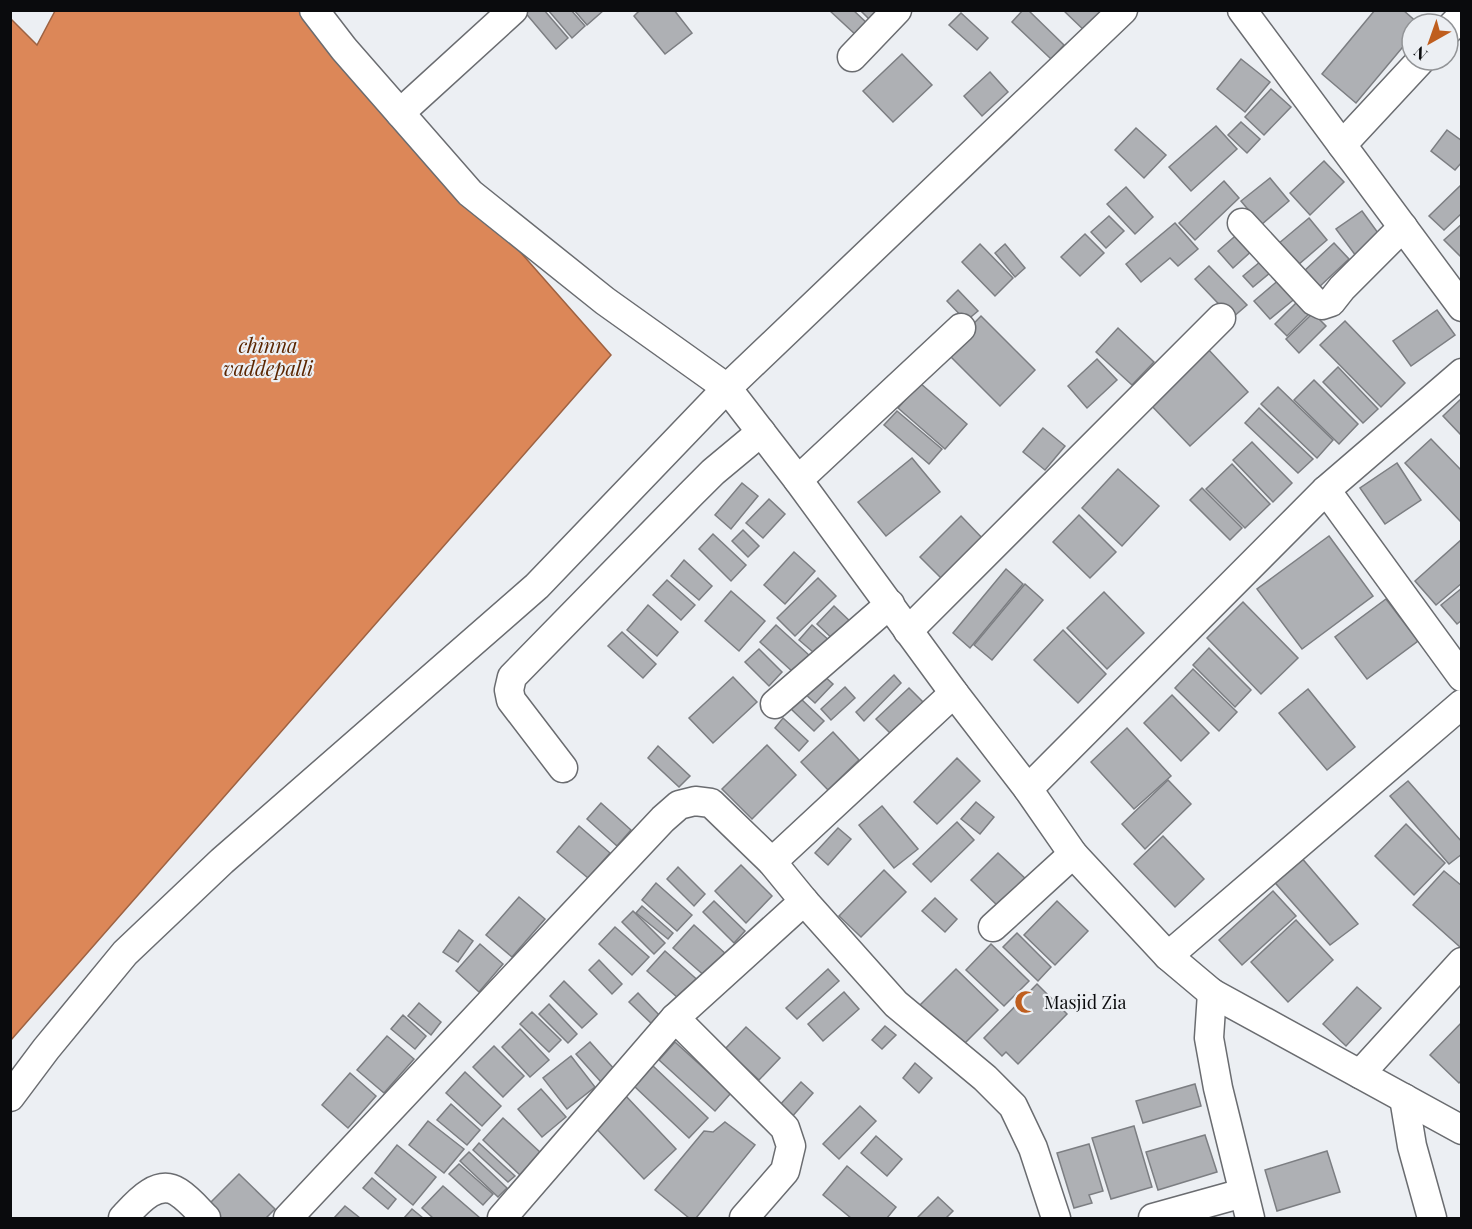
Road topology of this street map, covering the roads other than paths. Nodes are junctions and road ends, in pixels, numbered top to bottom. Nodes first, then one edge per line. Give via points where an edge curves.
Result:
1 (314, 10) edge
2 (513, 10) edge
3 (897, 10) edge
4 (1123, 10) edge
5 (1242, 10) edge
6 (852, 57) dead end
7 (1410, 72) edge
8 (400, 113) junction
9 (1342, 145) junction
10 (1242, 223) dead end
11 (1403, 226) junction
12 (1459, 300) edge
13 (1221, 318) dead end
14 (961, 328) dead end
15 (1461, 373) edge
16 (727, 388) junction
17 (761, 432) junction
18 (798, 480) junction
19 (1326, 490) junction
20 (890, 604) junction
21 (908, 630) junction
22 (1461, 677) edge
23 (954, 693) junction
24 (775, 704) dead end
25 (1461, 704) edge
26 (562, 768) dead end
27 (1028, 789) junction
28 (1073, 854) junction
29 (772, 862) junction
30 (804, 901) junction
31 (993, 927) dead end
32 (1168, 956) junction
33 (1461, 962) edge
34 (1212, 993) junction
35 (675, 1018) junction
36 (1360, 1074) junction
37 (10, 1097) edge
38 (1404, 1098) junction
39 (1461, 1130) edge
40 (1246, 1206) edge
41 (123, 1218) edge
42 (206, 1218) edge
43 (288, 1218) edge
44 (502, 1218) edge
45 (744, 1218) edge
46 (1056, 1218) edge
47 (1153, 1218) edge
48 (1432, 1218) edge

1 - 8 street
2 - 8 street
3 - 6 street
4 - 16 street
5 - 9 street
7 - 9 street
8 - 16 street via 470,193 605,301
9 - 11 street
10 - 11 street via 1314,302 1322,305 1331,302
11 - 12 street
13 - 21 street
14 - 18 street
15 - 19 street
16 - 17 street
16 - 37 street via 537,586 222,861 124,953
17 - 18 street
17 - 26 street via 713,472 512,677 511,700
18 - 20 street
19 - 22 street
19 - 27 street
20 - 21 street
20 - 24 street
21 - 23 street
23 - 27 street
23 - 29 street
25 - 32 street
27 - 28 street
28 - 31 street
28 - 32 street
29 - 30 street
29 - 43 street via 711,803 679,805
30 - 35 street
30 - 46 street via 896,1004 1013,1106 1034,1148
32 - 34 street
33 - 36 street
34 - 36 street
34 - 40 street via 1209,1038
35 - 44 street
35 - 45 street via 785,1128 791,1146 785,1171
36 - 38 street
38 - 39 street
38 - 48 street via 1412,1146
40 - 47 street
41 - 42 street via 150,1192 166,1188 177,1191

